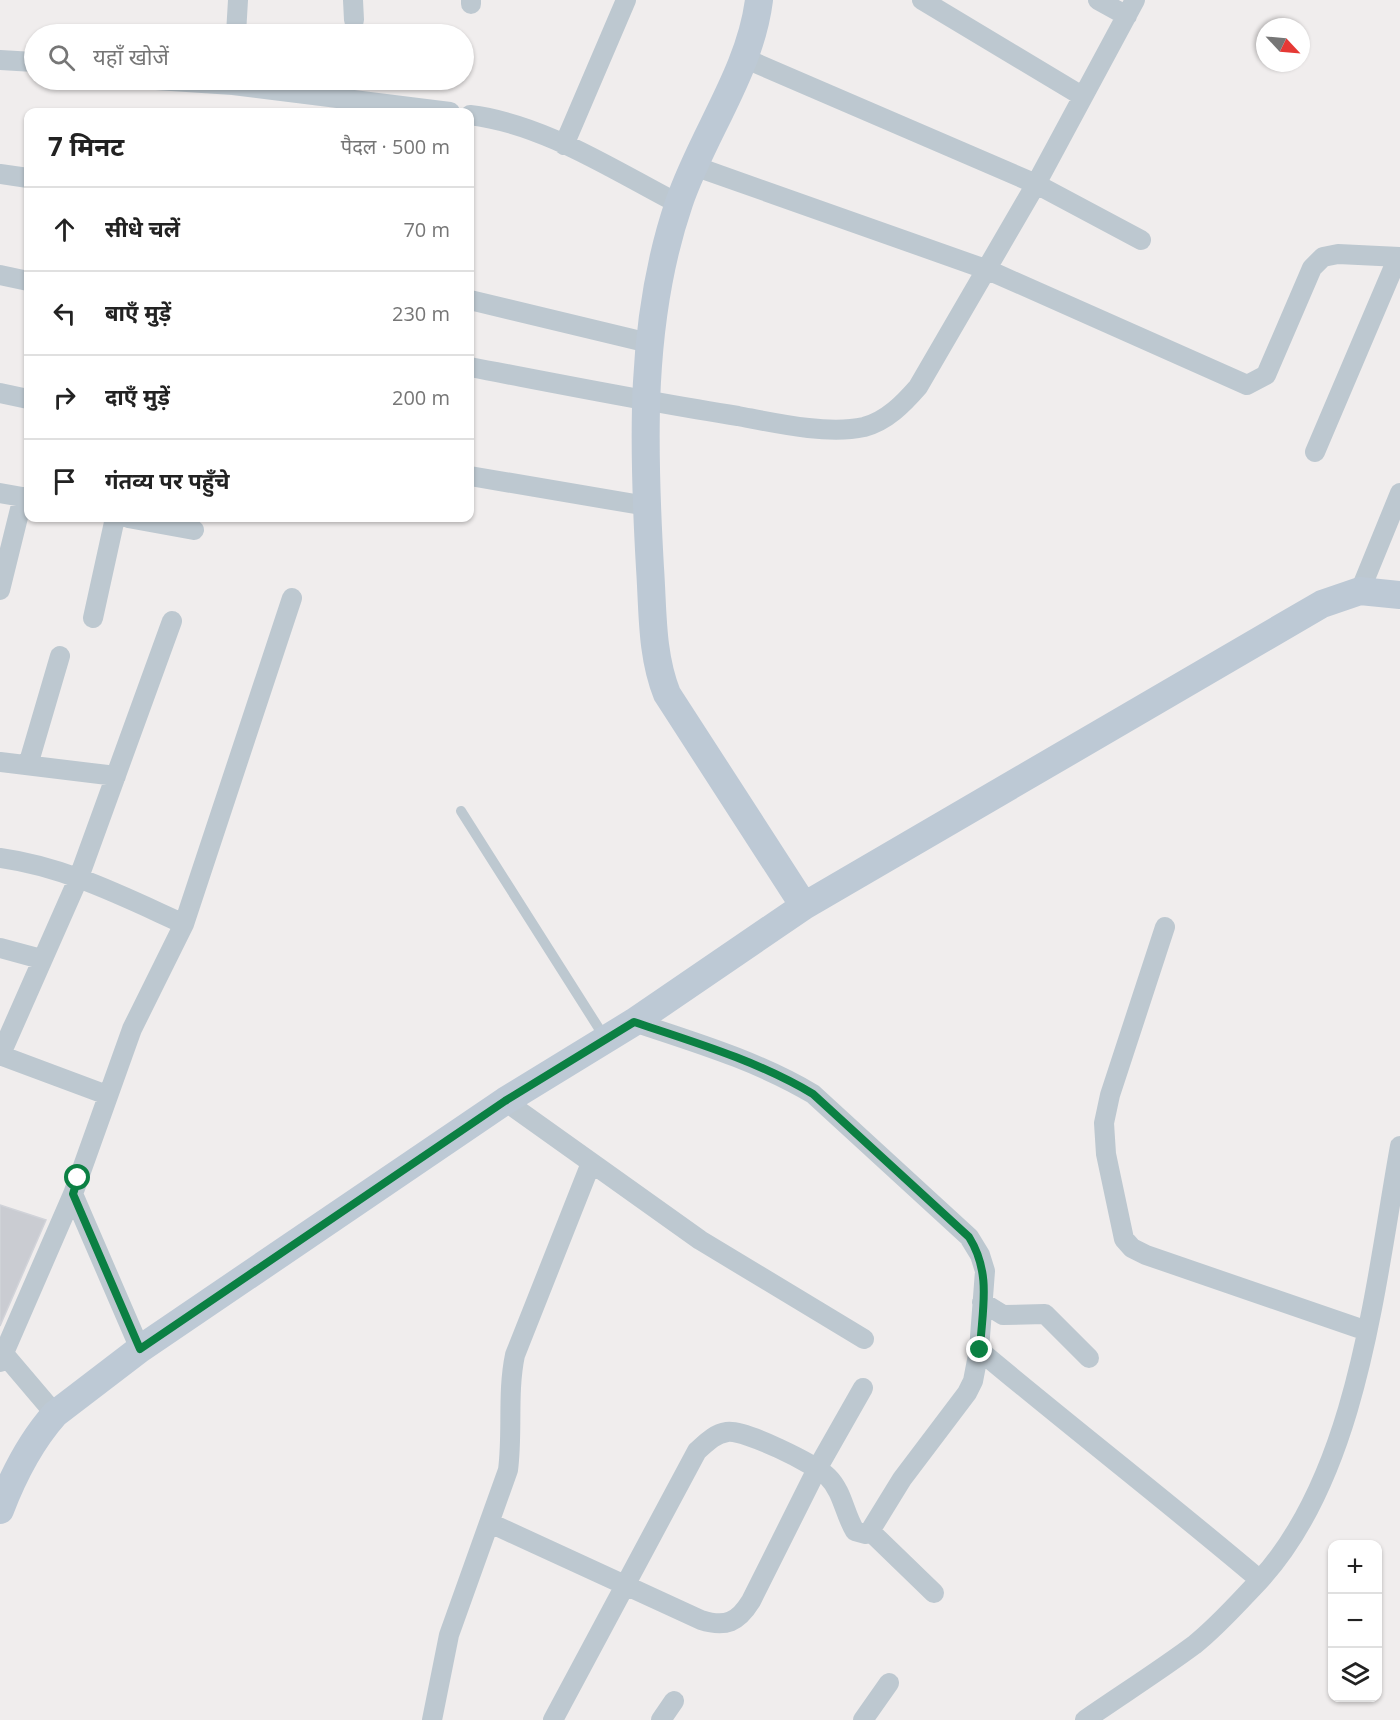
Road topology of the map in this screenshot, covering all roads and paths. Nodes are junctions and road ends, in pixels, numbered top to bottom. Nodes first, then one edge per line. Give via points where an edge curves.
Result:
1 (238, 0) edge
2 (626, 0) edge
3 (759, 0) edge
4 (922, 0) edge
5 (1098, 0) edge
6 (1131, 8) edge
7 (237, 24) edge
8 (744, 58) junction
9 (0, 60) edge
10 (24, 61) edge
11 (291, 90) edge
12 (1082, 96) junction
13 (421, 108) edge
14 (474, 115) edge
15 (564, 145) junction
16 (694, 166) junction
17 (0, 174) edge
18 (24, 177) edge
19 (1036, 184) junction
20 (679, 204) junction
21 (1141, 240) dead end
22 (1399, 257) edge
23 (988, 270) junction
24 (0, 275) edge
25 (24, 280) edge
26 (474, 301) edge
27 (649, 343) junction
28 (474, 368) edge
29 (0, 393) edge
30 (24, 398) edge
31 (646, 402) junction
32 (1315, 452) dead end
33 (474, 477) edge
34 (0, 493) edge
35 (1400, 493) edge
36 (24, 498) edge
37 (24, 505) edge
38 (647, 512) junction
39 (114, 522) edge
40 (150, 522) edge
41 (194, 530) dead end
42 (0, 590) edge
43 (1360, 591) junction
44 (1400, 595) edge
45 (292, 598) dead end
46 (93, 618) dead end
47 (172, 621) dead end
48 (60, 656) dead end
49 (0, 762) edge
50 (28, 765) junction
51 (116, 776) junction
52 (461, 811) dead end
53 (0, 858) edge
54 (79, 877) junction
55 (804, 906) junction
56 (184, 924) junction
57 (1165, 927) dead end
58 (0, 948) edge
59 (41, 959) junction
60 (634, 1022) junction
61 (605, 1038) junction
62 (0, 1055) edge
63 (107, 1095) junction
64 (505, 1101) junction
65 (1400, 1146) edge
66 (591, 1163) junction
67 (73, 1194) junction
68 (982, 1302) junction
69 (1367, 1331) junction
70 (864, 1339) dead end
71 (140, 1349) junction
72 (980, 1350) junction
73 (2, 1358) edge
74 (1089, 1358) dead end
75 (863, 1388) dead end
76 (56, 1414) junction
77 (817, 1469) junction
78 (0, 1510) edge
79 (490, 1523) junction
80 (870, 1531) junction
81 (1260, 1580) junction
82 (625, 1584) junction
83 (934, 1593) dead end
84 (889, 1683) dead end
85 (674, 1701) dead end
86 (432, 1720) edge
87 (553, 1720) edge
88 (661, 1720) edge
89 (863, 1720) edge
90 (1086, 1720) edge

1 - 7 street
2 - 15 street
3 - 8 street
4 - 12 street
5 - 6 street
6 - 12 street
8 - 16 street
8 - 19 street
9 - 10 street
11 - 13 street
12 - 19 street
14 - 15 street via 516,126
15 - 20 street
16 - 20 street
16 - 23 street
17 - 18 street
19 - 21 street
19 - 23 street
20 - 27 street
22 - 23 street via 1323,257 1312,268 1266,375 1247,385
22 - 32 street
23 - 31 street via 918,387 885,418 864,427 797,426
24 - 25 street
26 - 27 street
27 - 31 street
28 - 31 street
29 - 30 street
31 - 38 street
33 - 38 street
34 - 36 street
35 - 43 street
37 - 42 street
38 - 55 street via 655,647 667,694
39 - 46 street
40 - 41 street
43 - 44 street
43 - 55 street via 1322,604
45 - 56 street
47 - 51 street
48 - 50 street
49 - 50 street
50 - 51 street
51 - 54 street
52 - 61 lane
53 - 54 street
54 - 56 street
54 - 59 street
55 - 60 street
56 - 63 street via 132,1029
57 - 69 street via 1104,1123 1106,1154 1124,1239 1146,1255
58 - 59 street
59 - 62 street
60 - 61 street
60 - 68 street via 715,1050 813,1094 969,1237 985,1271
61 - 64 street
62 - 63 street
63 - 67 street
64 - 66 street
64 - 71 street
65 - 69 street
66 - 70 street via 700,1240
66 - 79 street via 515,1355 509,1384 508,1470
67 - 71 street
67 - 73 street
68 - 72 street
68 - 74 street via 1004,1315 1045,1314
69 - 81 street via 1324,1478 1296,1532
71 - 76 street
72 - 80 street via 967,1393 924,1447
72 - 81 street
73 - 76 street
75 - 77 street
76 - 78 street via 29,1451
77 - 80 street via 836,1487 855,1531
77 - 82 street via 746,1434 730,1431 713,1436 697,1451
77 - 82 street via 742,1616 729,1624 701,1620
79 - 82 street
79 - 86 street via 449,1635
80 - 83 street
81 - 90 street via 1196,1644
82 - 87 street
84 - 89 street
85 - 88 street

